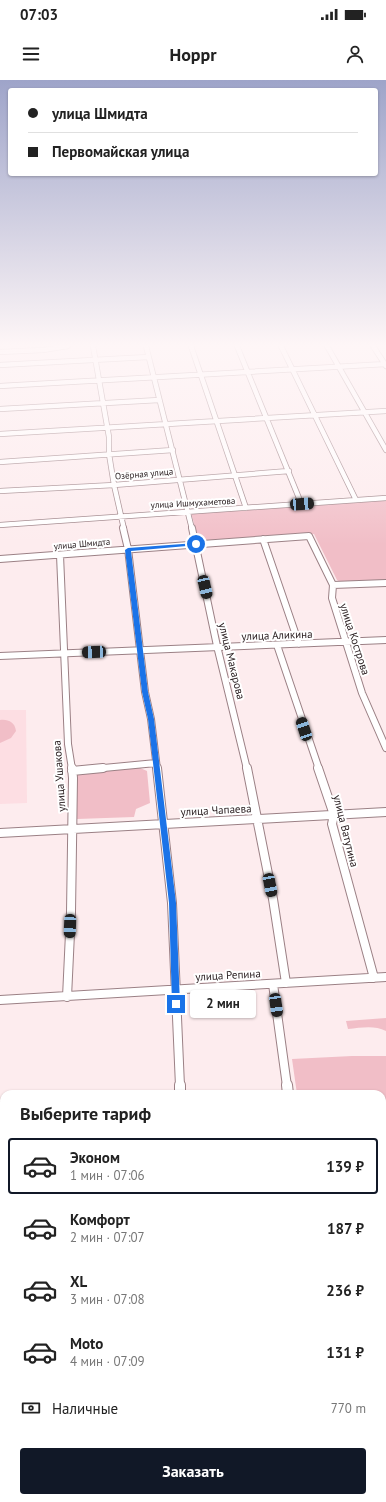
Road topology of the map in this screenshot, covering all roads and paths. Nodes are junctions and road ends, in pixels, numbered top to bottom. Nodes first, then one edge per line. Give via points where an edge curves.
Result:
1 (103, 412) edge
2 (163, 412) edge
3 (213, 412) edge
4 (265, 412) edge
5 (359, 412) edge
6 (365, 412) edge
7 (315, 415) junction
8 (268, 418) junction
9 (216, 421) junction
10 (166, 424) junction
11 (106, 428) junction
12 (0, 434) edge
13 (173, 450) junction
14 (386, 450) edge
15 (109, 454) junction
16 (0, 462) edge
17 (289, 471) junction
18 (236, 476) junction
19 (180, 479) junction
20 (114, 485) junction
21 (0, 491) edge
22 (386, 498) edge
23 (356, 500) junction
24 (302, 504) junction
25 (246, 508) junction
26 (187, 511) junction
27 (120, 515) junction
28 (0, 525) edge
29 (309, 536) joint
30 (264, 539) junction
31 (196, 544) junction
32 (128, 550) junction
33 (60, 555) junction
34 (0, 559) edge
35 (386, 583) edge
36 (333, 585) junction
37 (386, 640) edge
38 (347, 642) junction
39 (299, 644) junction
40 (277, 645) junction
41 (217, 646) junction
42 (141, 650) junction
43 (64, 653) junction
44 (0, 656) edge
45 (386, 748) edge
46 (156, 763) junction
47 (72, 771) junction
48 (386, 812) edge
49 (334, 815) junction
50 (258, 819) junction
51 (162, 824) junction
52 (73, 829) junction
53 (0, 834) edge
54 (386, 977) edge
55 (374, 978) junction
56 (286, 983) junction
57 (273, 984) junction
58 (175, 989) junction
59 (67, 997) junction
60 (0, 1000) edge
61 (180, 1090) edge
62 (288, 1090) edge

1 - 11 street
2 - 10 street, улица Макарова
3 - 9 street
4 - 8 street
5 - 7 street
6 - 14 street
7 - 8 street
7 - 23 street
8 - 9 street
8 - 17 street
9 - 10 street
9 - 18 street
10 - 11 street
10 - 13 street, улица Макарова
11 - 12 street
11 - 15 street
13 - 15 street
13 - 19 street, улица Макарова
15 - 16 street
15 - 20 street
17 - 18 street, Озёрная улица
17 - 24 street
18 - 19 street, Озёрная улица
18 - 25 street
19 - 20 street, Озёрная улица
19 - 26 street, улица Макарова
20 - 21 street, Озёрная улица
20 - 27 street
22 - 23 street, улица Ишмухаметова
23 - 24 street, улица Ишмухаметова
24 - 25 street, улица Ишмухаметова
25 - 26 street, улица Ишмухаметова
26 - 27 street, улица Ишмухаметова
26 - 31 street, улица Макарова
27 - 28 street, улица Ишмухаметова
27 - 32 street
29 - 30 street, улица Шмидта
29 - 36 street, улица Кострова
30 - 31 street, улица Шмидта
30 - 39 street
31 - 32 street, улица Шмидта
31 - 41 street, улица Макарова
32 - 33 street, улица Шмидта
32 - 42 street
33 - 34 street, улица Шмидта
33 - 43 street, улица Ушакова
35 - 36 street
36 - 38 street, улица Кострова via 332,598
37 - 38 street, улица Аликина
38 - 39 street, улица Аликина
38 - 45 street, улица Кострова via 362,693
39 - 40 street, улица Аликина
40 - 41 street, улица Аликина
40 - 49 street, улица Ватутина
41 - 42 street, улица Аликина
41 - 50 street, улица Макарова
42 - 43 street, улица Аликина
42 - 46 street
43 - 44 street, улица Аликина
43 - 47 street, улица Ушакова via 68,744
46 - 47 street
46 - 51 street
47 - 52 street, улица Ушакова
48 - 49 street, улица Чапаева
49 - 50 street, улица Чапаева
49 - 55 street, улица Ватутина via 332,824
50 - 51 street, улица Чапаева
50 - 56 street, улица Макарова
51 - 52 street, улица Чапаева
51 - 58 street via 172,903
52 - 53 street, улица Чапаева
52 - 59 street, улица Ушакова
54 - 55 street, улица Репина
55 - 56 street, улица Репина
56 - 57 street, улица Репина
57 - 58 street, улица Репина
57 - 62 street
58 - 59 street, улица Репина
58 - 61 street
59 - 60 street, улица Репина

